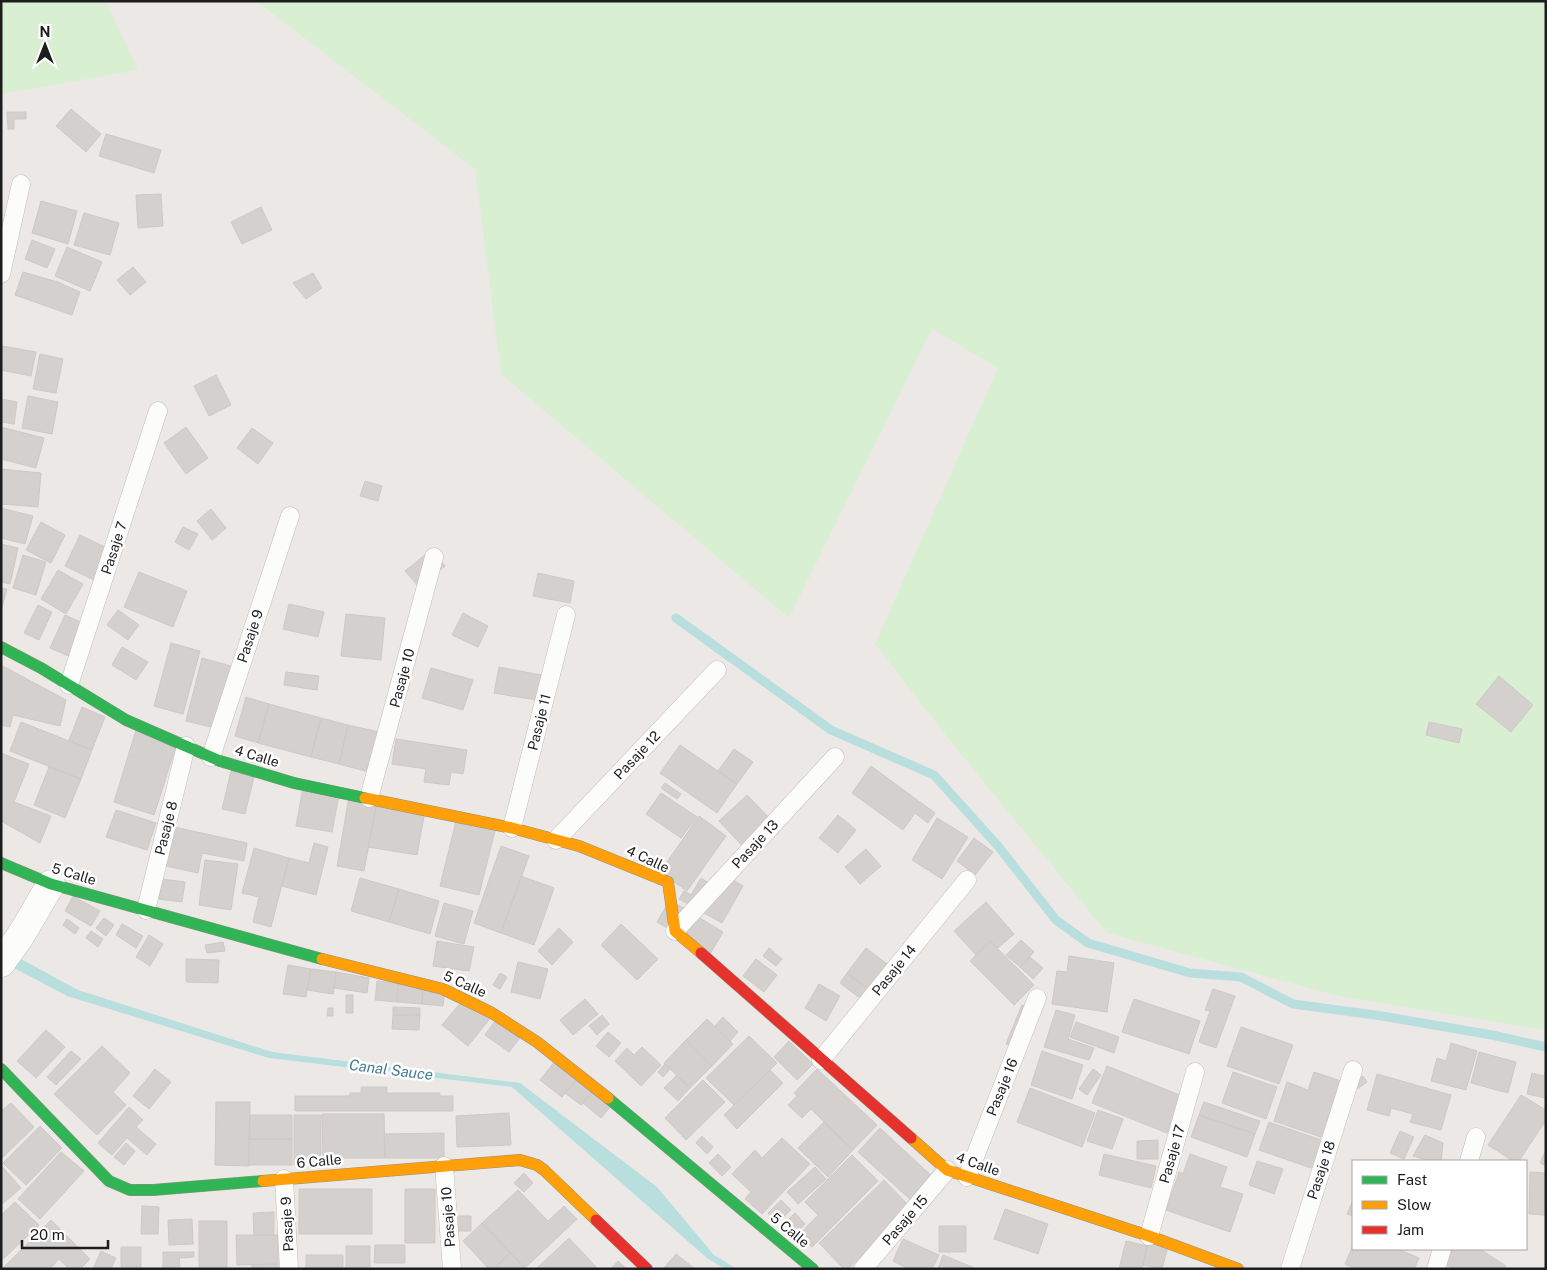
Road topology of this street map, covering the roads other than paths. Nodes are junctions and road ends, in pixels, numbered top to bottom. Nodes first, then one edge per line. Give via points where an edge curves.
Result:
1 (21, 184) dead end
2 (1, 274) edge
3 (158, 411) dead end
4 (290, 516) dead end
5 (434, 557) dead end
6 (566, 615) dead end
7 (1, 647) edge
8 (717, 670) dead end
9 (69, 686) junction
10 (186, 746) junction
11 (211, 757) junction
12 (835, 757) dead end
13 (369, 798) junction
14 (512, 828) junction
15 (556, 840) junction
16 (1, 863) edge
17 (967, 880) dead end
18 (51, 884) junction
19 (146, 910) junction
20 (675, 931) junction
21 (1, 963) edge
22 (1037, 998) dead end
23 (821, 1060) junction
24 (1, 1069) edge
25 (1353, 1070) dead end
26 (1195, 1072) dead end
27 (1476, 1137) dead end
28 (1469, 1160) edge
29 (444, 1166) junction
30 (947, 1170) junction
31 (966, 1177) junction
32 (284, 1179) junction
33 (1149, 1236) junction
34 (1442, 1250) edge
35 (289, 1269) edge
36 (452, 1269) edge
37 (647, 1269) edge
38 (814, 1269) edge
39 (863, 1269) edge
40 (1238, 1269) edge
41 (1290, 1269) edge
42 (1436, 1269) edge

1 - 2 lane
3 - 9 lane, Pasaje 7
4 - 11 lane, Pasaje 9
5 - 13 lane, Pasaje 10
6 - 14 lane, Pasaje 11
7 - 9 street, 4 Calle
8 - 15 lane, Pasaje 12
9 - 10 street, 4 Calle via 126,720
10 - 11 street, 4 Calle
10 - 19 lane, Pasaje 8
11 - 13 street, 4 Calle via 294,782
12 - 20 lane, Pasaje 13
13 - 14 street, 4 Calle
14 - 15 street, 4 Calle
15 - 20 street, 4 Calle via 668,882
16 - 18 street, 5 Calle
17 - 23 lane, Pasaje 14
18 - 19 street, 5 Calle
18 - 21 street
19 - 38 street, 5 Calle via 443,989 492,1013 537,1042 634,1119
20 - 23 street, 4 Calle
22 - 31 lane, Pasaje 16
23 - 30 street, 4 Calle
24 - 32 street, 6 Calle via 110,1181 130,1190
25 - 41 lane, Pasaje 18
26 - 33 lane, Pasaje 17
27 - 28 lane
29 - 32 street, 6 Calle
29 - 36 lane, Pasaje 10
29 - 37 street, 6 Calle via 520,1160 537,1165
30 - 31 street, 4 Calle
30 - 39 lane, Pasaje 15
31 - 33 street, 4 Calle
32 - 35 lane, Pasaje 9
33 - 40 street, 4 Calle
34 - 42 lane

